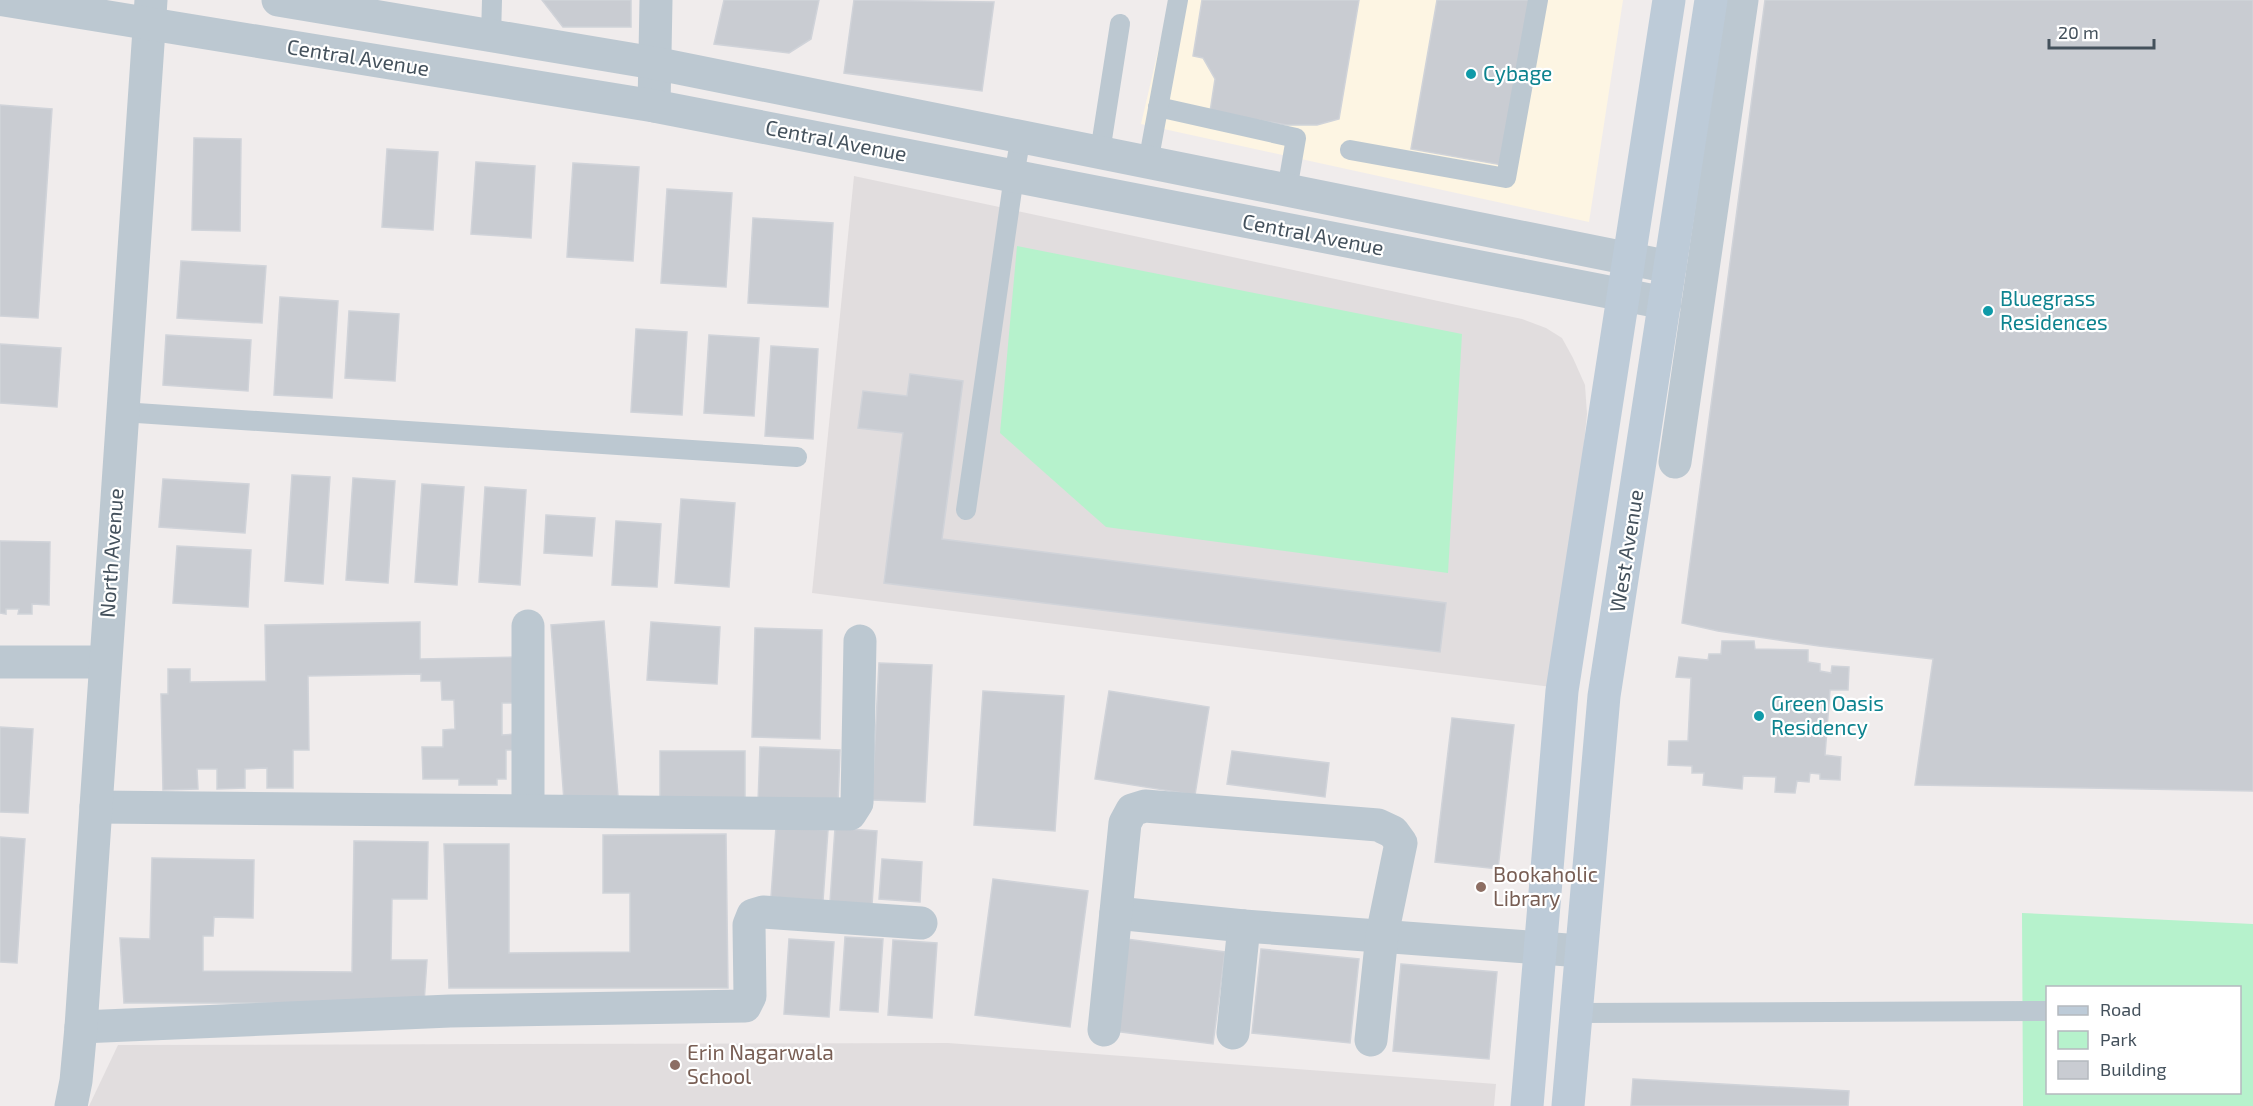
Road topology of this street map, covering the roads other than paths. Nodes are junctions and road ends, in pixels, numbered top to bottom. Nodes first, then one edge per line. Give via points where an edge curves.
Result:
1 (4, 0) edge
2 (278, 0) edge
3 (492, 0) edge
4 (656, 0) edge
5 (1178, 0) edge
6 (1538, 0) edge
7 (1669, 0) edge
8 (1711, 0) edge
9 (1742, 0) edge
10 (150, 12) edge
11 (1120, 24) dead end
12 (491, 36) junction
13 (654, 63) junction
14 (654, 106) junction
15 (1158, 107) junction
16 (1021, 136) junction
17 (1350, 150) dead end
18 (1100, 152) junction
19 (1148, 163) junction
20 (1014, 176) junction
21 (1682, 188) junction
22 (1287, 190) junction
23 (1714, 192) junction
24 (1629, 259) junction
25 (1670, 267) junction
26 (1624, 296) junction
27 (1665, 303) junction
28 (122, 412) junction
29 (796, 457) dead end
30 (1675, 462) dead end
31 (966, 510) dead end
32 (528, 626) dead end
33 (860, 641) dead end
34 (0, 662) edge
35 (105, 662) junction
36 (96, 807) junction
37 (528, 810) junction
38 (1116, 914) junction
39 (921, 923) dead end
40 (1244, 926) junction
41 (1382, 935) junction
42 (1539, 949) junction
43 (1581, 951) junction
44 (2046, 1011) edge
45 (1576, 1013) junction
46 (81, 1027) junction
47 (1104, 1030) dead end
48 (1233, 1033) dead end
49 (1371, 1040) dead end
50 (71, 1106) edge
51 (1527, 1106) edge
52 (1568, 1106) edge

1 - 10 street, Central Avenue
2 - 12 street, Central Avenue
3 - 12 lane
4 - 13 street
5 - 15 lane
6 - 17 lane via 1506,178
7 - 24 main road, West Avenue
8 - 21 main road, West Avenue
9 - 23 street
10 - 14 street, Central Avenue
10 - 28 street, North Avenue
11 - 18 lane
12 - 13 street, Central Avenue
13 - 14 street
13 - 16 street, Central Avenue
14 - 20 street, Central Avenue
15 - 19 lane
15 - 22 lane via 1296,138
16 - 18 street, Central Avenue
16 - 20 lane
18 - 19 street, Central Avenue
19 - 22 street, Central Avenue
20 - 26 street, Central Avenue
20 - 31 lane
21 - 23 street
21 - 25 main road, West Avenue
22 - 24 street, Central Avenue
23 - 30 street
24 - 25 street, Central Avenue
24 - 26 main road, West Avenue
25 - 27 main road, West Avenue
26 - 27 street, Central Avenue
26 - 42 main road, West Avenue via 1562,691
27 - 43 main road, West Avenue via 1604,696
28 - 29 lane
28 - 35 street, North Avenue
32 - 37 street
33 - 37 street via 857,803 850,814
34 - 35 street
35 - 36 street, North Avenue
36 - 37 street
36 - 46 street, North Avenue
38 - 40 street
38 - 41 street via 1125,823 1132,810 1145,806 1378,825 1394,832 1401,843
38 - 47 street
39 - 46 street via 763,912 753,915 749,925 750,996 745,1006 450,1011
40 - 41 street
40 - 48 street
41 - 42 street
41 - 49 street
42 - 43 street
42 - 51 main road, West Avenue
43 - 45 main road, West Avenue
44 - 45 lane
45 - 52 main road, West Avenue
46 - 50 street, North Avenue

